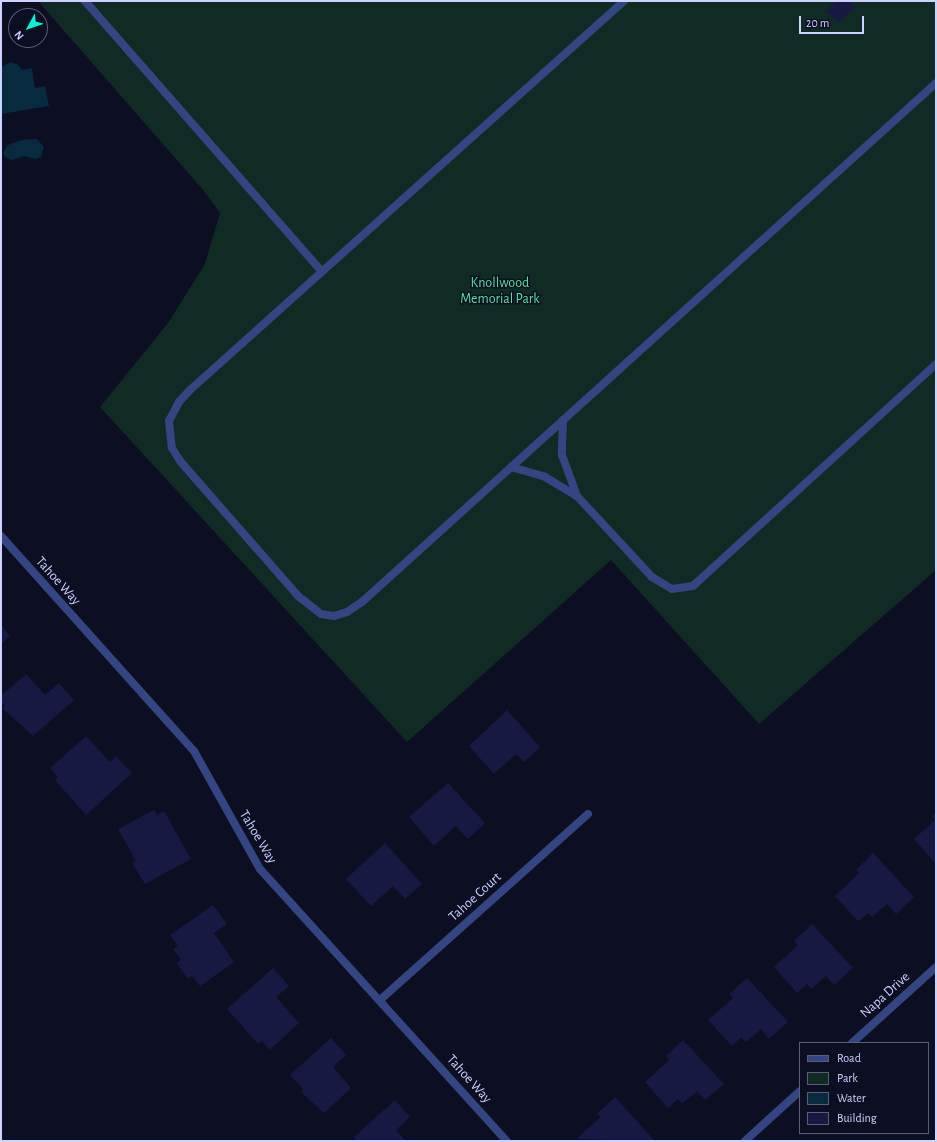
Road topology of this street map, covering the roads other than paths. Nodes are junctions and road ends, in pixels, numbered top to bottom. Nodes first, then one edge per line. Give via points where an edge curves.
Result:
1 (85, 1) edge
2 (624, 1) edge
3 (936, 83) edge
4 (321, 271) junction
5 (936, 364) edge
6 (563, 420) junction
7 (511, 467) junction
8 (577, 496) junction
9 (1, 536) edge
10 (588, 814) dead end
11 (936, 967) edge
12 (380, 1000) junction
13 (853, 1042) edge
14 (799, 1092) edge
15 (507, 1141) edge
16 (745, 1141) edge

1 - 4 street
2 - 4 street
3 - 6 street
4 - 7 street via 190,390 179,402 168,421 172,448 180,461 298,596 321,614 334,616 348,612
5 - 8 street via 692,586 672,590 652,576
6 - 7 street
6 - 8 street via 562,455
7 - 8 street via 545,477
9 - 12 street, Tahoe Way via 194,751 260,869
10 - 12 street, Tahoe Court
11 - 13 street, Napa Drive
12 - 15 street, Tahoe Way
14 - 16 street

